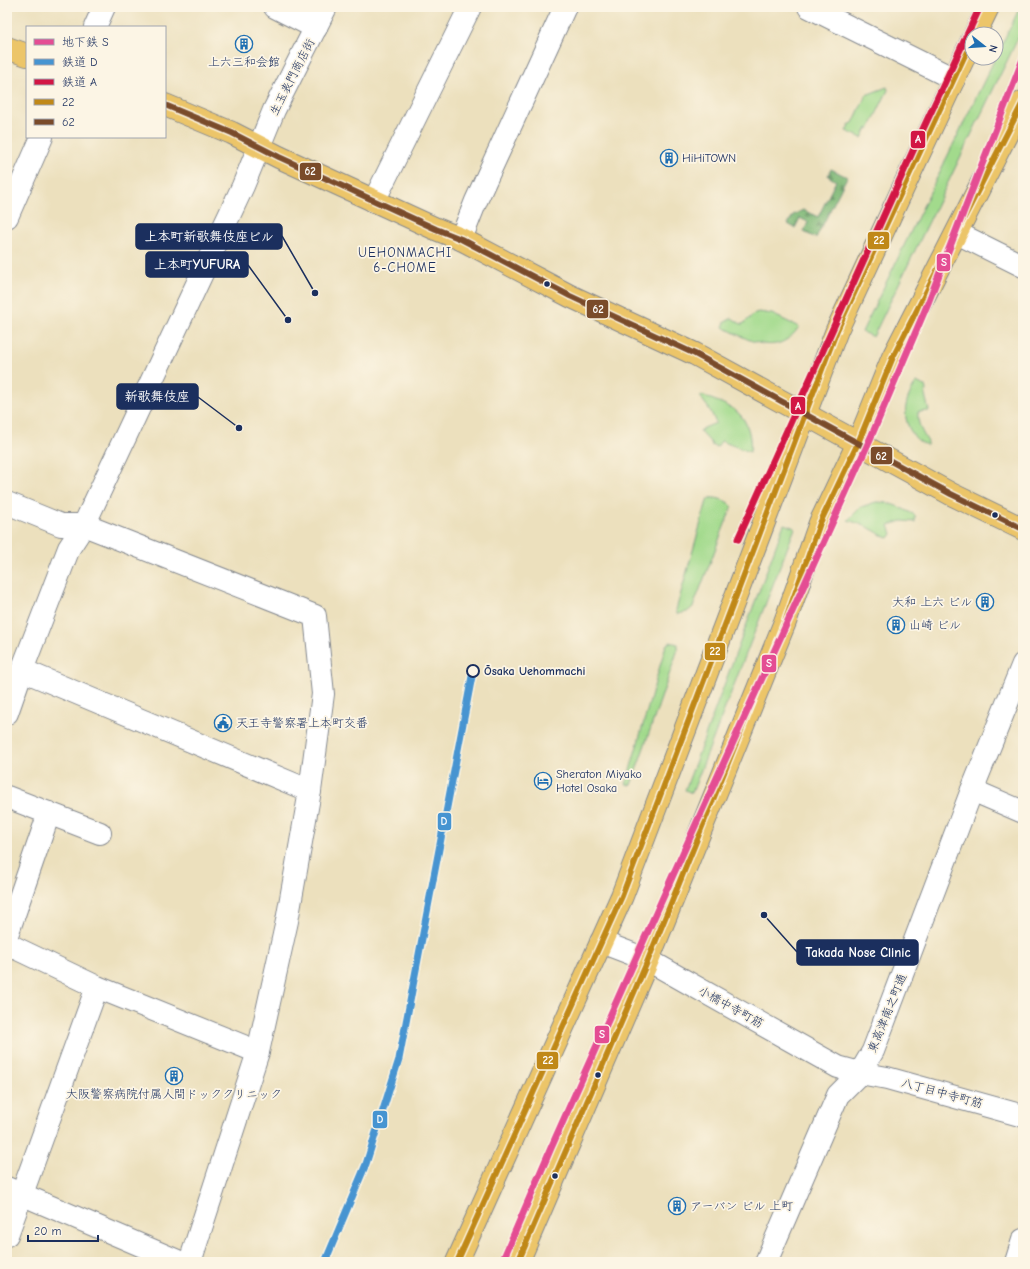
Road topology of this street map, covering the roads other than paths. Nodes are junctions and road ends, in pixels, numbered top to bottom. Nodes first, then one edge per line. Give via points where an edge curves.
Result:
1 (104, 7) edge
2 (275, 7) edge
3 (326, 7) edge
4 (470, 7) edge
5 (565, 7) edge
6 (809, 7) edge
7 (988, 7) edge
8 (833, 12) edge
9 (95, 26) edge
10 (979, 26) edge
11 (316, 28) junction
12 (7, 48) edge
13 (26, 55) edge
14 (964, 57) edge
15 (954, 79) junction
16 (1023, 102) edge
17 (166, 105) edge
18 (42, 138) edge
19 (259, 147) junction
20 (374, 201) junction
21 (7, 217) edge
22 (957, 233) junction
23 (461, 238) junction
24 (1023, 266) edge
25 (804, 414) junction
26 (858, 443) junction
27 (7, 503) edge
28 (84, 525) junction
29 (1023, 529) edge
30 (1023, 664) edge
31 (22, 670) junction
32 (7, 713) edge
33 (972, 790) junction
34 (310, 791) junction
35 (7, 797) edge
36 (1023, 812) edge
37 (49, 813) junction
38 (100, 833) dead end
39 (7, 935) edge
40 (601, 942) junction
41 (7, 944) edge
42 (648, 960) junction
43 (97, 987) junction
44 (258, 1052) junction
45 (860, 1073) junction
46 (1023, 1116) edge
47 (14, 1191) edge
48 (7, 1235) edge
49 (1023, 1240) edge
50 (180, 1262) edge
51 (190, 1262) edge
52 (457, 1262) edge
53 (518, 1262) edge
54 (766, 1262) edge
55 (1016, 1262) edge

1 - 9 street
2 - 11 street
3 - 11 street, 生玉表門商店街
4 - 20 street
5 - 23 street
6 - 8 street
7 - 10 main road
8 - 15 street
11 - 19 street, 生玉表門商店街 via 274,110
12 - 13 main road
14 - 15 main road
15 - 25 main road via 837,330
16 - 22 main road
17 - 19 main road
18 - 21 street
19 - 20 main road
19 - 28 street, 生玉表門商店街
20 - 23 main road
22 - 24 street
22 - 26 main road via 893,357
23 - 25 main road via 570,296 695,354
25 - 26 main road
25 - 40 main road via 622,896
26 - 29 main road via 951,494
26 - 42 main road via 820,523 785,622
27 - 28 street via 61,525
28 - 31 street, 生玉表門商店街 via 69,548
28 - 34 street via 315,616 323,694
30 - 33 street, 東高津南之町通
31 - 32 street, 生玉表門商店街
31 - 34 street
33 - 36 street
33 - 45 street, 東高津南之町通 via 873,1051
34 - 44 street via 287,920
35 - 37 street
37 - 38 street
37 - 39 street
40 - 42 street, 小橋中寺町筋
40 - 52 main road
41 - 43 street
42 - 45 street, 小橋中寺町筋 via 838,1067
42 - 53 main road
43 - 44 street
43 - 47 street
44 - 51 street
45 - 46 street, 八丁目中寺町筋 via 887,1078
45 - 54 street, 東高津南之町通 via 838,1095
47 - 48 street
47 - 50 street
49 - 55 street

